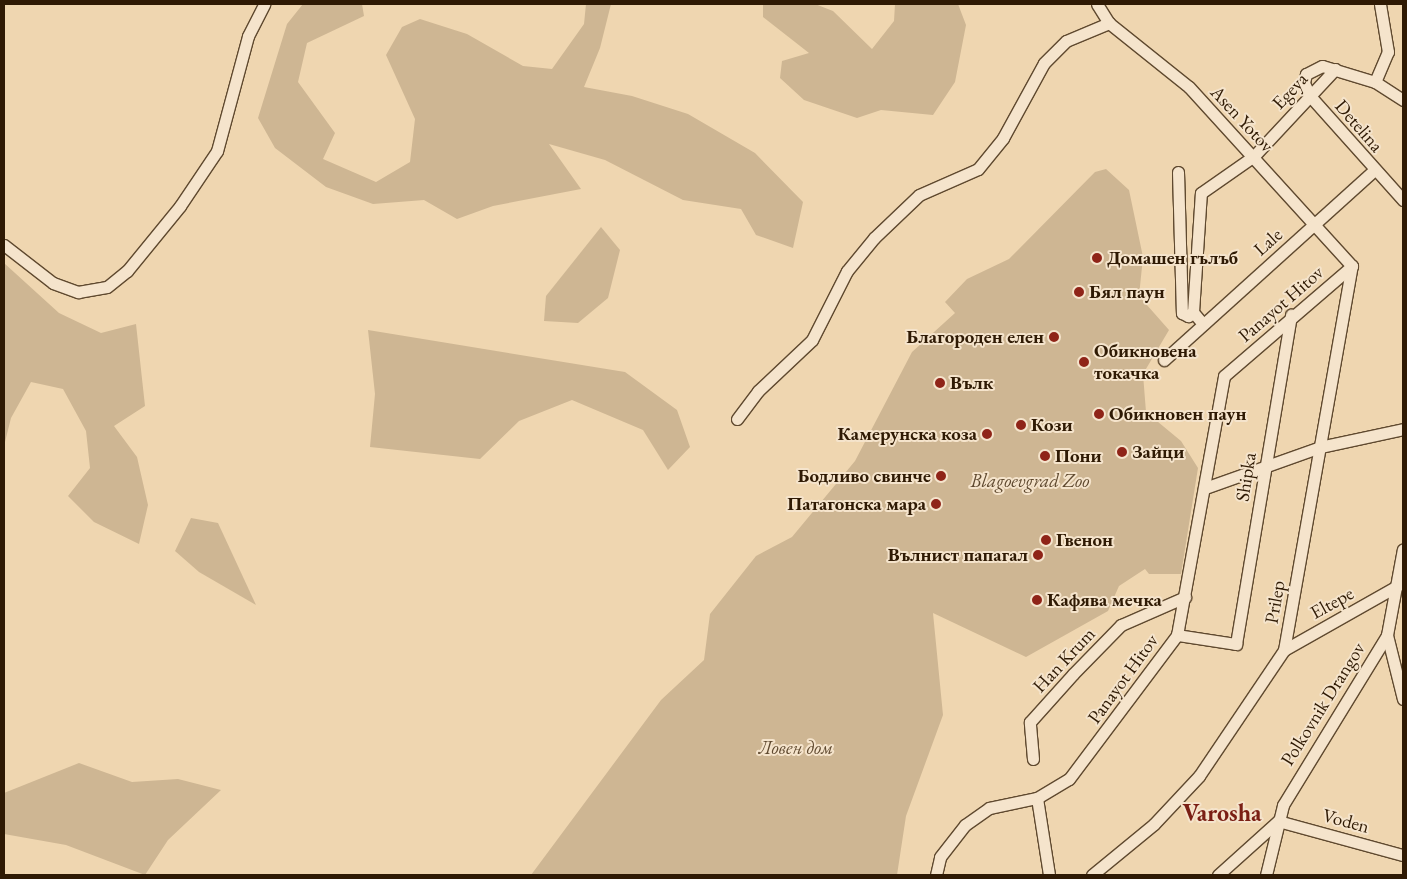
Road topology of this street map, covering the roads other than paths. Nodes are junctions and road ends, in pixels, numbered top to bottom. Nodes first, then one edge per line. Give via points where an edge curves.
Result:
1 (264, 4) edge
2 (1098, 4) edge
3 (1380, 4) edge
4 (1109, 22) junction
5 (1335, 69) junction
6 (1375, 82) junction
7 (1310, 96) junction
8 (1403, 100) edge
9 (1254, 156) junction
10 (1374, 170) junction
11 (1178, 172) dead end
12 (1403, 200) edge
13 (1314, 223) junction
14 (4, 246) edge
15 (1352, 266) junction
16 (1193, 312) junction
17 (1291, 315) junction
18 (1203, 324) junction
19 (1164, 360) dead end
20 (737, 420) dead end
21 (1403, 429) edge
22 (1320, 448) junction
23 (1266, 467) junction
24 (1205, 488) junction
25 (1403, 549) edge
26 (1397, 586) junction
27 (1185, 597) junction
28 (1176, 635) junction
29 (1387, 635) junction
30 (1284, 650) junction
31 (1403, 699) edge
32 (1034, 759) dead end
33 (1037, 798) junction
34 (1278, 821) junction
35 (1403, 856) edge
36 (936, 875) edge
37 (1049, 875) edge
38 (1092, 875) edge
39 (1218, 875) edge
40 (1266, 875) edge

1 - 14 street via 248,36 217,151 180,206 127,271 107,287 78,292 53,283
2 - 4 street, Asen Yotov
3 - 6 street via 1388,52
4 - 9 street, Asen Yotov via 1189,87
4 - 20 street via 1066,41 1044,63 1002,138 978,169 919,195 874,238 842,278 812,340 758,391
5 - 6 street
5 - 7 street, Egeya
5 - 7 street via 1322,66 1306,74 1304,83
6 - 8 street
7 - 9 street, Egeya
7 - 10 street, Detelina
9 - 13 street, Asen Yotov
9 - 16 street, Egeya via 1201,193
10 - 12 street, Detelina
10 - 13 street, Lale
11 - 16 street via 1182,313 1188,316
13 - 15 street, Asen Yotov
13 - 18 street, Lale
15 - 17 street, Panayot Hitov
15 - 22 street, Prilep
16 - 18 street
17 - 23 street, Shipka
17 - 24 street, Panayot Hitov via 1224,376
18 - 19 street, Lale
21 - 22 street
22 - 23 street
22 - 30 street, Prilep
23 - 24 street
23 - 28 street, Shipka via 1236,644
24 - 27 street, Panayot Hitov
25 - 26 street, Polkovnik Drangov
26 - 29 street, Polkovnik Drangov
26 - 30 street, Eltepe
27 - 28 street, Panayot Hitov
27 - 32 street, Han Krum via 1121,625 1074,674 1030,722
28 - 33 street, Panayot Hitov via 1069,779
29 - 31 street
29 - 34 street, Polkovnik Drangov via 1292,787
30 - 38 street, Prilep via 1199,776 1154,824
33 - 36 street, Panayot Hitov via 989,808 965,825 940,857
33 - 37 street
34 - 35 street, Voden
34 - 39 street
34 - 40 street, Polkovnik Drangov

